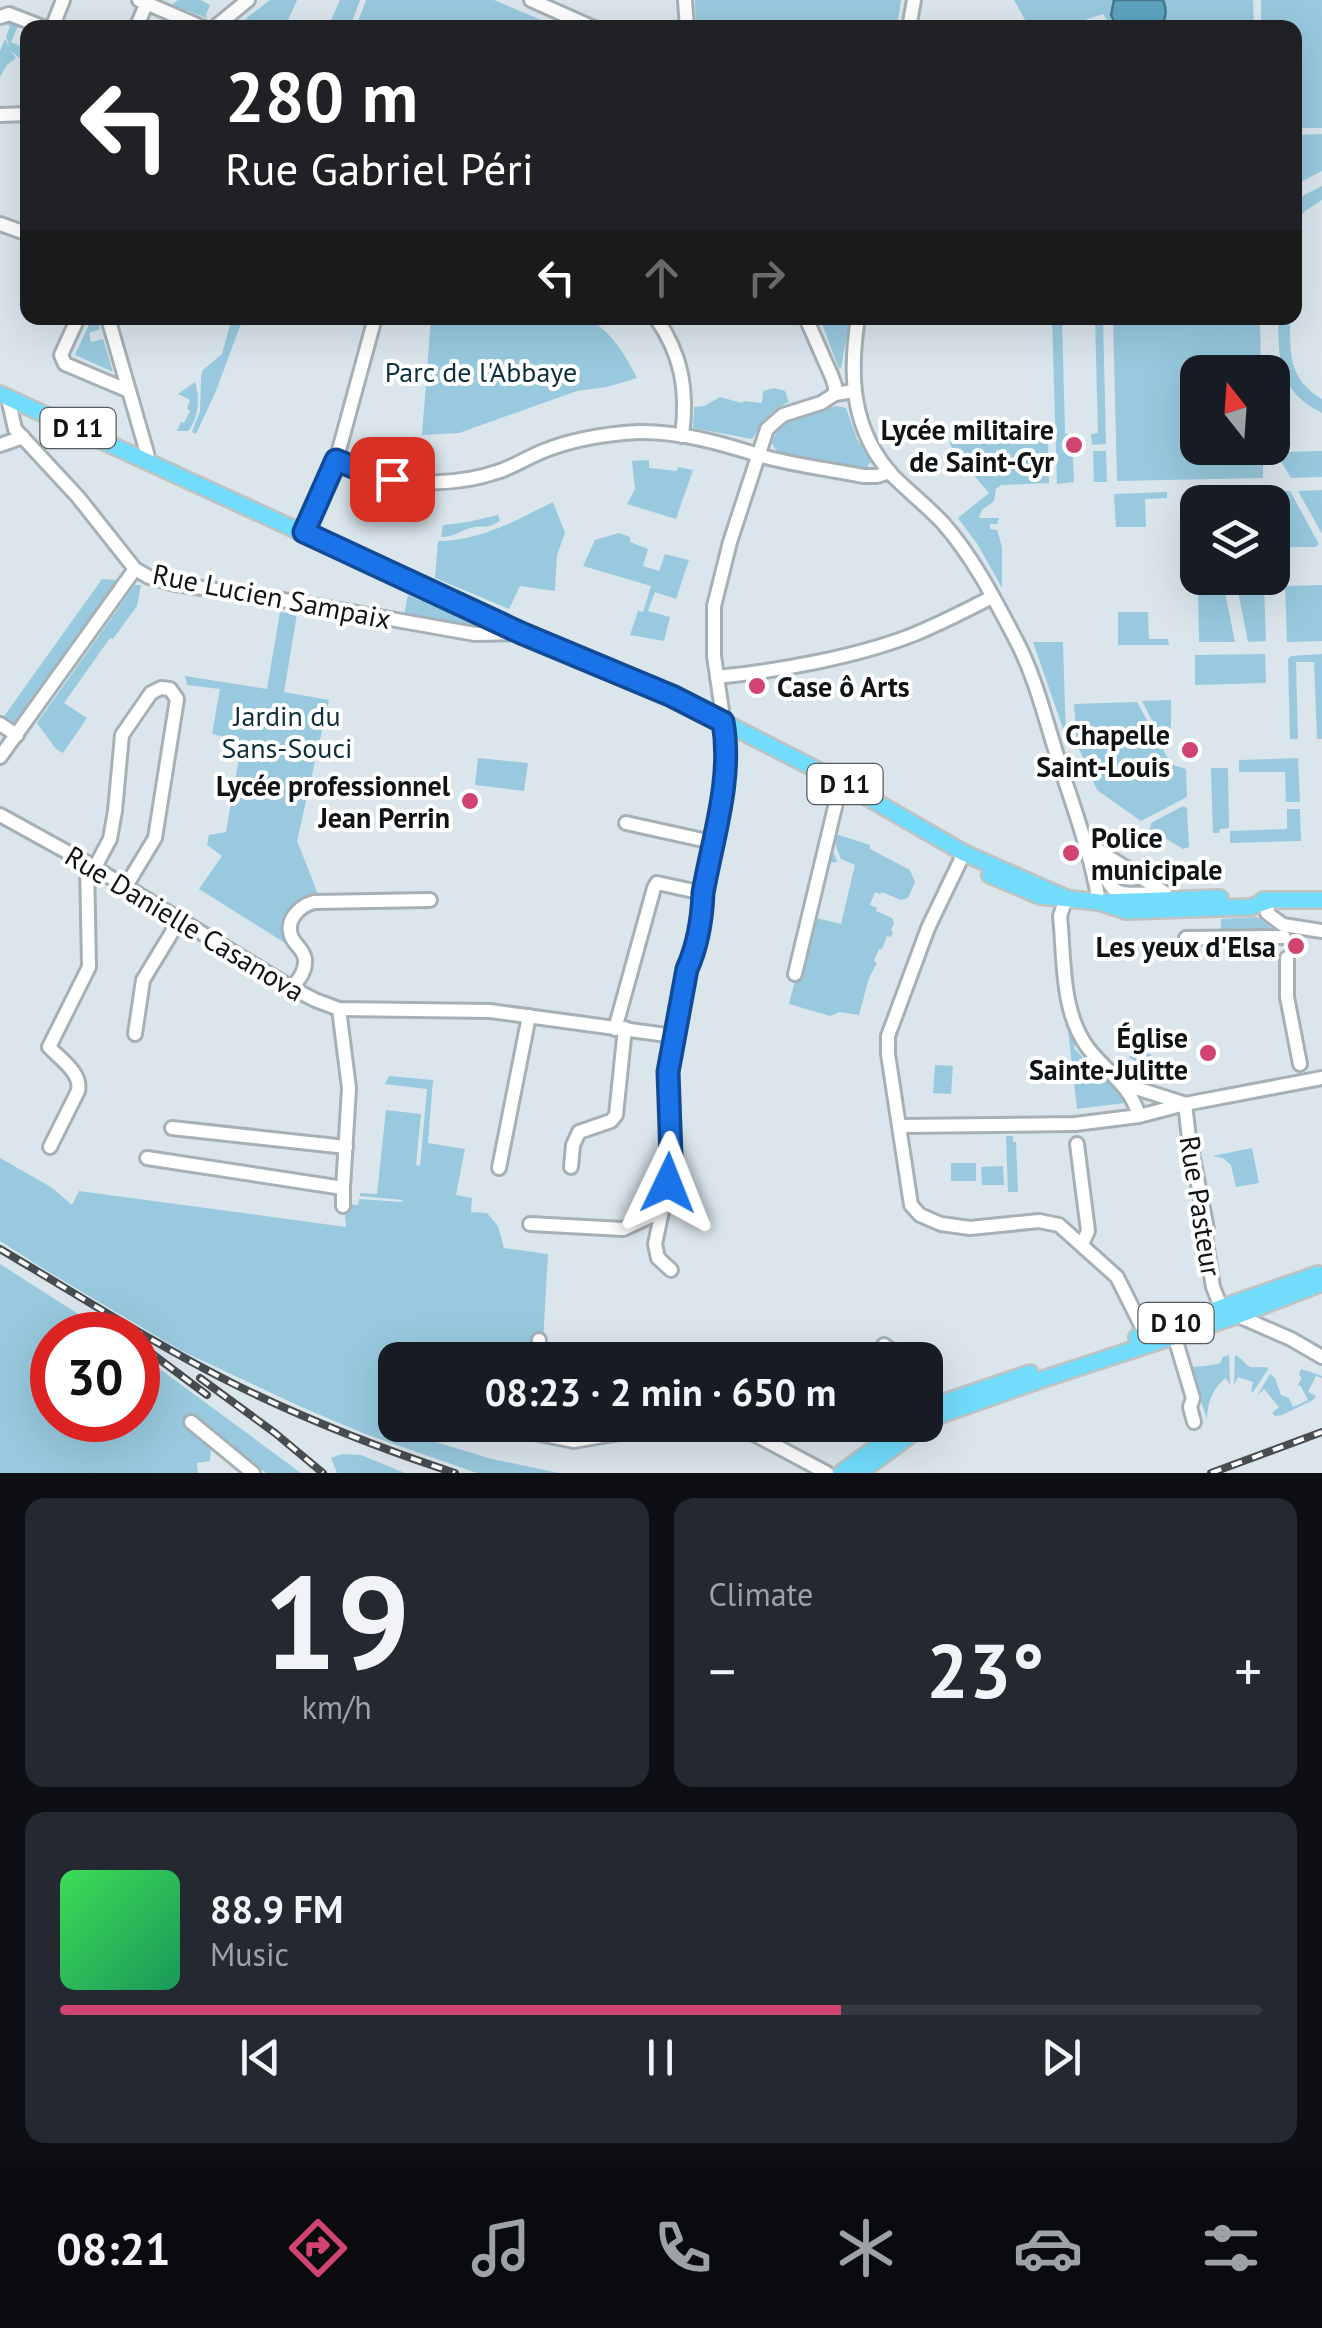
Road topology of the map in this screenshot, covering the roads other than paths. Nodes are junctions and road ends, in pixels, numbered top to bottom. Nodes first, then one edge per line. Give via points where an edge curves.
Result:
1 (248, 0) edge
2 (531, 0) edge
3 (145, 1) edge
4 (0, 17) edge
5 (26, 20) edge
6 (187, 20) edge
7 (224, 20) edge
8 (576, 20) edge
9 (75, 325) edge
10 (110, 325) edge
11 (373, 325) edge
12 (661, 325) edge
13 (809, 325) edge
14 (857, 325) edge
15 (129, 391) junction
16 (854, 392) junction
17 (834, 394) junction
18 (4, 396) edge
19 (37, 410) junction
20 (682, 436) junction
21 (23, 437) junction
22 (0, 444) edge
23 (760, 455) junction
24 (147, 460) junction
25 (336, 460) junction
26 (890, 472) junction
27 (304, 532) junction
28 (135, 569) junction
29 (992, 597) junction
30 (521, 633) junction
31 (717, 677) junction
32 (723, 722) junction
33 (0, 724) edge
34 (16, 735) junction
35 (0, 758) edge
36 (841, 782) junction
37 (0, 815) edge
38 (626, 823) dead end
39 (712, 842) junction
40 (1095, 848) joint
41 (964, 853) junction
42 (91, 865) junction
43 (126, 886) junction
44 (703, 893) junction
45 (1066, 898) junction
46 (430, 900) dead end
47 (1322, 900) edge
48 (1268, 901) junction
49 (1099, 902) junction
50 (180, 919) junction
51 (1322, 931) edge
52 (1284, 935) junction
53 (1186, 938) dead end
54 (1287, 958) dead end
55 (795, 974) dead end
56 (292, 988) junction
57 (340, 1008) junction
58 (530, 1016) junction
59 (620, 1029) junction
60 (135, 1034) dead end
61 (674, 1036) junction
62 (1300, 1064) dead end
63 (1322, 1078) edge
64 (1122, 1084) junction
65 (1185, 1104) junction
66 (1139, 1116) junction
67 (900, 1126) junction
68 (172, 1128) dead end
69 (1077, 1144) dead end
70 (50, 1146) dead end
71 (346, 1147) junction
72 (147, 1158) dead end
73 (571, 1167) dead end
74 (498, 1168) dead end
75 (343, 1188) junction
76 (343, 1206) dead end
77 (662, 1211) junction
78 (530, 1224) dead end
79 (1082, 1244) junction
80 (671, 1270) dead end
81 (1322, 1272) edge
82 (1322, 1283) edge
83 (1219, 1315) junction
84 (1239, 1315) junction
85 (1172, 1330) junction
86 (1148, 1339) junction
87 (1322, 1357) edge
88 (943, 1408) edge
89 (191, 1422) dead end
90 (1194, 1422) dead end
91 (769, 1442) edge
92 (883, 1442) edge
93 (900, 1442) edge
94 (253, 1473) edge
95 (828, 1473) edge
96 (841, 1473) edge
97 (859, 1473) edge

1 - 7 street
2 - 8 street
3 - 6 street
4 - 5 street
9 - 15 street via 61,354 65,364
10 - 15 street
11 - 25 street
12 - 20 street via 682,378
13 - 17 street
14 - 16 street
15 - 24 street
16 - 17 street
16 - 26 street via 863,426
17 - 23 street via 783,414 767,429
18 - 19 main road, D 11
18 - 21 street, Rue Lucien Sampaix
19 - 21 street via 24,418
19 - 24 main road, D 11
20 - 23 street
20 - 25 street via 643,432 572,440 499,471 436,483 370,474
21 - 22 street
21 - 28 street, Rue Lucien Sampaix
23 - 26 street via 863,476
23 - 31 street via 716,590
24 - 27 main road, D 11
25 - 27 street
26 - 29 street via 968,554
27 - 30 main road, D 11
28 - 30 street, Rue Lucien Sampaix via 176,584 480,634
28 - 34 street
29 - 31 street via 864,650
29 - 49 street via 1033,678
30 - 32 main road, D 11
31 - 32 street
32 - 36 main road, D 11
32 - 39 street via 726,768
33 - 34 street
34 - 35 street
36 - 41 main road, D 11
36 - 55 street
37 - 42 street, Rue Danielle Casanova
38 - 39 street
39 - 44 street
40 - 40 street via 1146,880 1166,893 1112,889
41 - 45 main road, D 11 via 976,868 1007,884
41 - 67 street via 889,1029
42 - 43 street, Rue Danielle Casanova
42 - 43 street via 110,838 122,735 151,692 170,689 178,699 155,838
42 - 70 street via 89,967 49,1047 80,1083
43 - 50 street, Rue Danielle Casanova
44 - 59 street via 657,883
44 - 61 street
45 - 49 main road, D 11
45 - 64 street via 1060,920 1070,1010 1085,1045
46 - 56 street via 302,906 290,929 304,968
47 - 48 main road, D 11
48 - 49 main road, D 11
48 - 52 street via 1267,914
50 - 56 street, Rue Danielle Casanova
50 - 60 street via 143,980
51 - 52 street
52 - 53 street
54 - 62 street
56 - 57 street, Rue Danielle Casanova
57 - 58 street, Rue Danielle Casanova
57 - 71 street via 349,1088
58 - 59 street, Rue Danielle Casanova
58 - 74 street
59 - 61 street, Rue Danielle Casanova
59 - 73 street via 616,1114 580,1132
61 - 77 street via 667,1087 671,1156
63 - 65 street
64 - 65 street
64 - 66 street
65 - 66 street
65 - 83 street, Rue Pasteur
66 - 67 street via 1075,1124
67 - 79 street via 911,1204 920,1215 970,1228 1039,1221 1060,1225
68 - 71 street
69 - 79 street via 1088,1231
71 - 75 street
72 - 75 street
75 - 76 street
77 - 78 street via 623,1229
77 - 80 street via 655,1244
79 - 86 street via 1117,1277
81 - 83 main road, D 10
82 - 84 main road, D 10
83 - 84 main road, D 10
83 - 85 main road, D 10
84 - 87 street
85 - 86 main road, D 10
85 - 90 street via 1194,1398
86 - 88 main road, D 10
89 - 94 street
91 - 95 street
92 - 96 main road
93 - 97 main road, D 10

